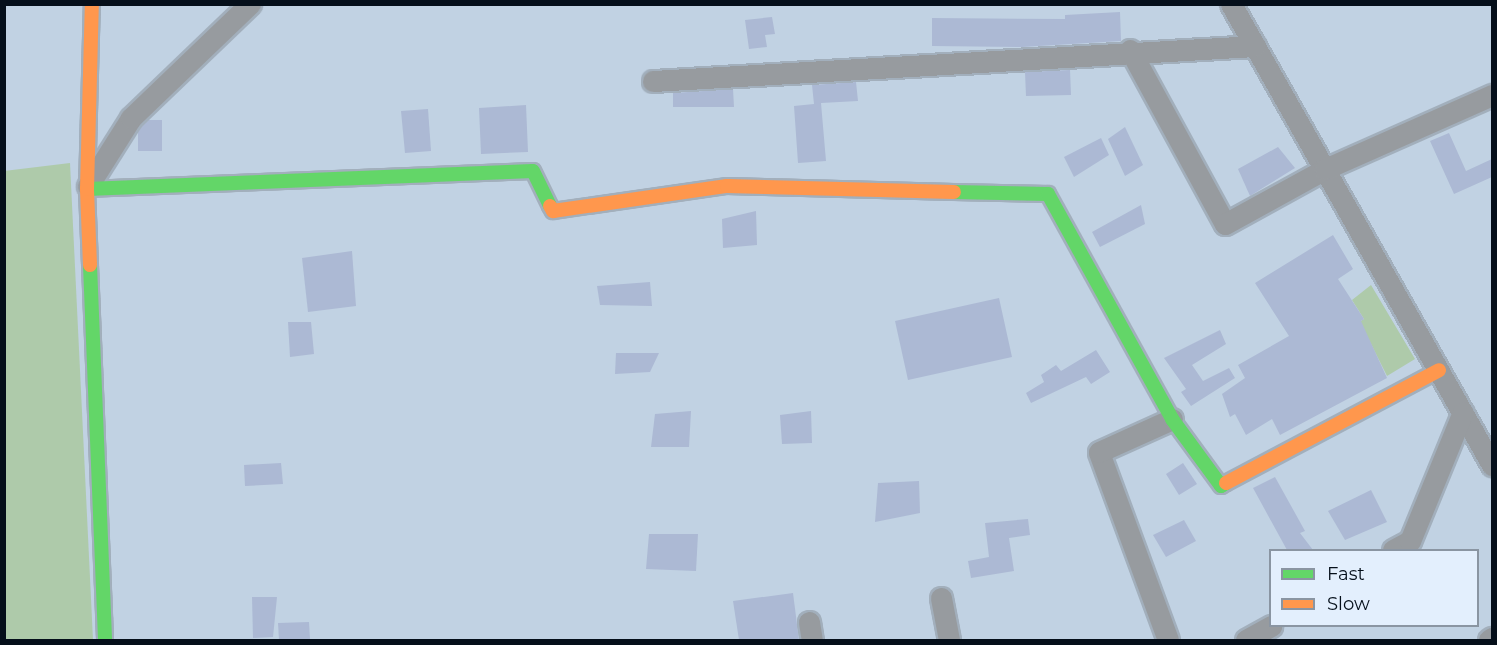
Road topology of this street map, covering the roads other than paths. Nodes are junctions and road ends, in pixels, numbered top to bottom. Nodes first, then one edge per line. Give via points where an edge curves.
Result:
1 (92, 4) edge
2 (250, 4) edge
3 (1231, 4) edge
4 (1255, 46) junction
5 (1130, 50) junction
6 (653, 81) dead end
7 (1492, 95) edge
8 (1325, 169) junction
9 (87, 189) junction
10 (1439, 370) junction
11 (1463, 412) junction
12 (1172, 419) junction
13 (1492, 465) edge
14 (1395, 549) edge
15 (940, 598) dead end
16 (1269, 627) edge
17 (1492, 638) edge
18 (105, 640) edge
19 (949, 640) edge
20 (1168, 640) edge
21 (1246, 640) edge
22 (1488, 640) edge

1 - 9 street
2 - 9 street via 131,118
3 - 4 street
4 - 5 street
4 - 8 street
5 - 6 street
5 - 8 street via 1225,224
7 - 8 street
8 - 10 street
9 - 12 street via 533,171 554,211 727,186 1048,194
9 - 18 street
10 - 11 street
10 - 12 street via 1221,486
11 - 13 street
11 - 14 street via 1410,541
12 - 20 street via 1099,452
15 - 19 street
16 - 21 street
17 - 22 street

